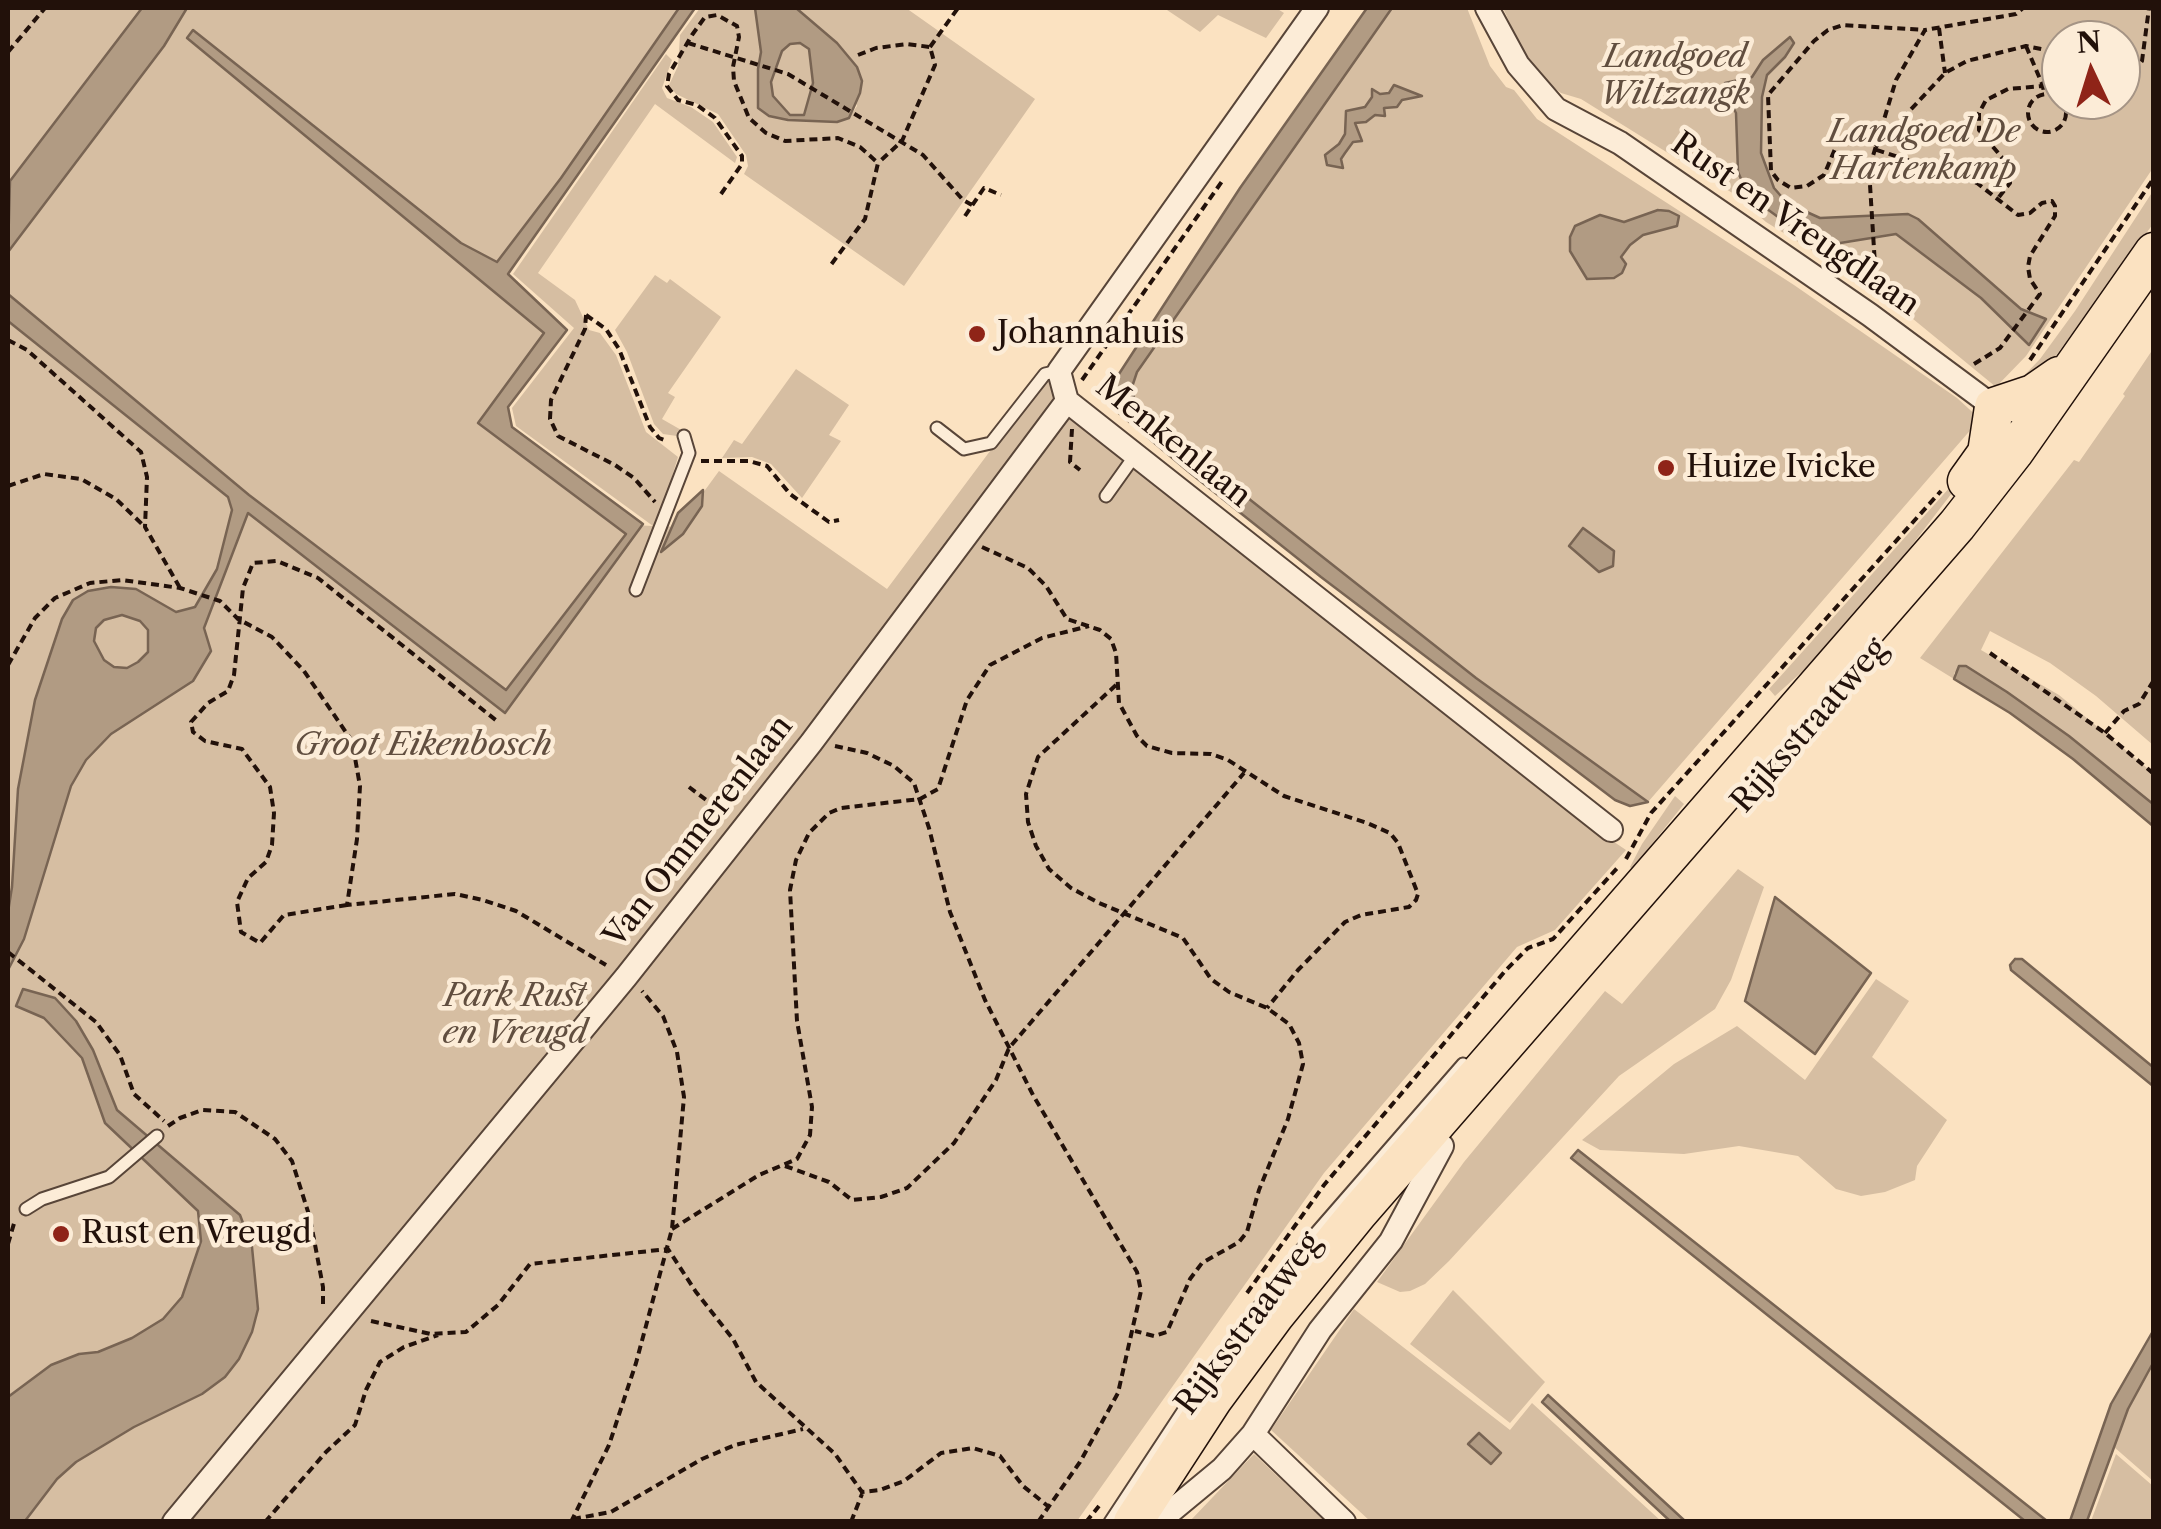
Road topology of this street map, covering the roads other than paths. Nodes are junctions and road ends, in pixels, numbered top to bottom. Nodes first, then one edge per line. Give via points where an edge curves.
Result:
1 (1316, 8) edge
2 (1488, 8) edge
3 (2154, 252) edge
4 (2154, 286) edge
5 (2074, 366) junction
6 (1059, 371) junction
7 (1067, 400) junction
8 (2010, 411) junction
9 (937, 428) dead end
10 (684, 436) dead end
11 (1136, 454) junction
12 (1106, 496) dead end
13 (636, 590) dead end
14 (1891, 602) junction
15 (1611, 830) dead end
16 (1473, 1052) dead end
17 (157, 1136) road end
18 (1442, 1146) junction
19 (26, 1209) road end
20 (1206, 1377) dead end
21 (1197, 1391) dead end
22 (1253, 1434) junction
23 (174, 1522) edge
24 (1110, 1522) edge
25 (1133, 1522) edge
26 (1158, 1522) edge
27 (1344, 1522) edge

1 - 6 street, Menkenlaan
2 - 8 street, Rust en Vreugdlaan via 1518,65 1556,109 1620,143
3 - 5 main road, Rijksstraatweg
4 - 18 main road, Rijksstraatweg via 1970,542
5 - 8 main road
5 - 14 main road, Rijksstraatweg via 1957,526
6 - 7 street, Menkenlaan
6 - 9 lane via 1045,374 991,443 964,449
7 - 11 street, Menkenlaan
7 - 23 street, Van Ommerenlaan via 626,978
8 - 14 main road
10 - 13 lane via 689,453
11 - 12 lane
11 - 15 street, Menkenlaan
14 - 25 main road, Rijksstraatweg via 1595,932 1358,1213 1275,1314
16 - 20 lane, Rijksstraatweg via 1302,1249
17 - 19 lane via 109,1177
18 - 22 street, Rijksstraatweg via 1391,1241 1320,1330
18 - 26 main road, Rijksstraatweg via 1291,1327
21 - 24 lane, Rijksstraatweg
22 - 26 street, Rijksstraatweg
22 - 27 street

